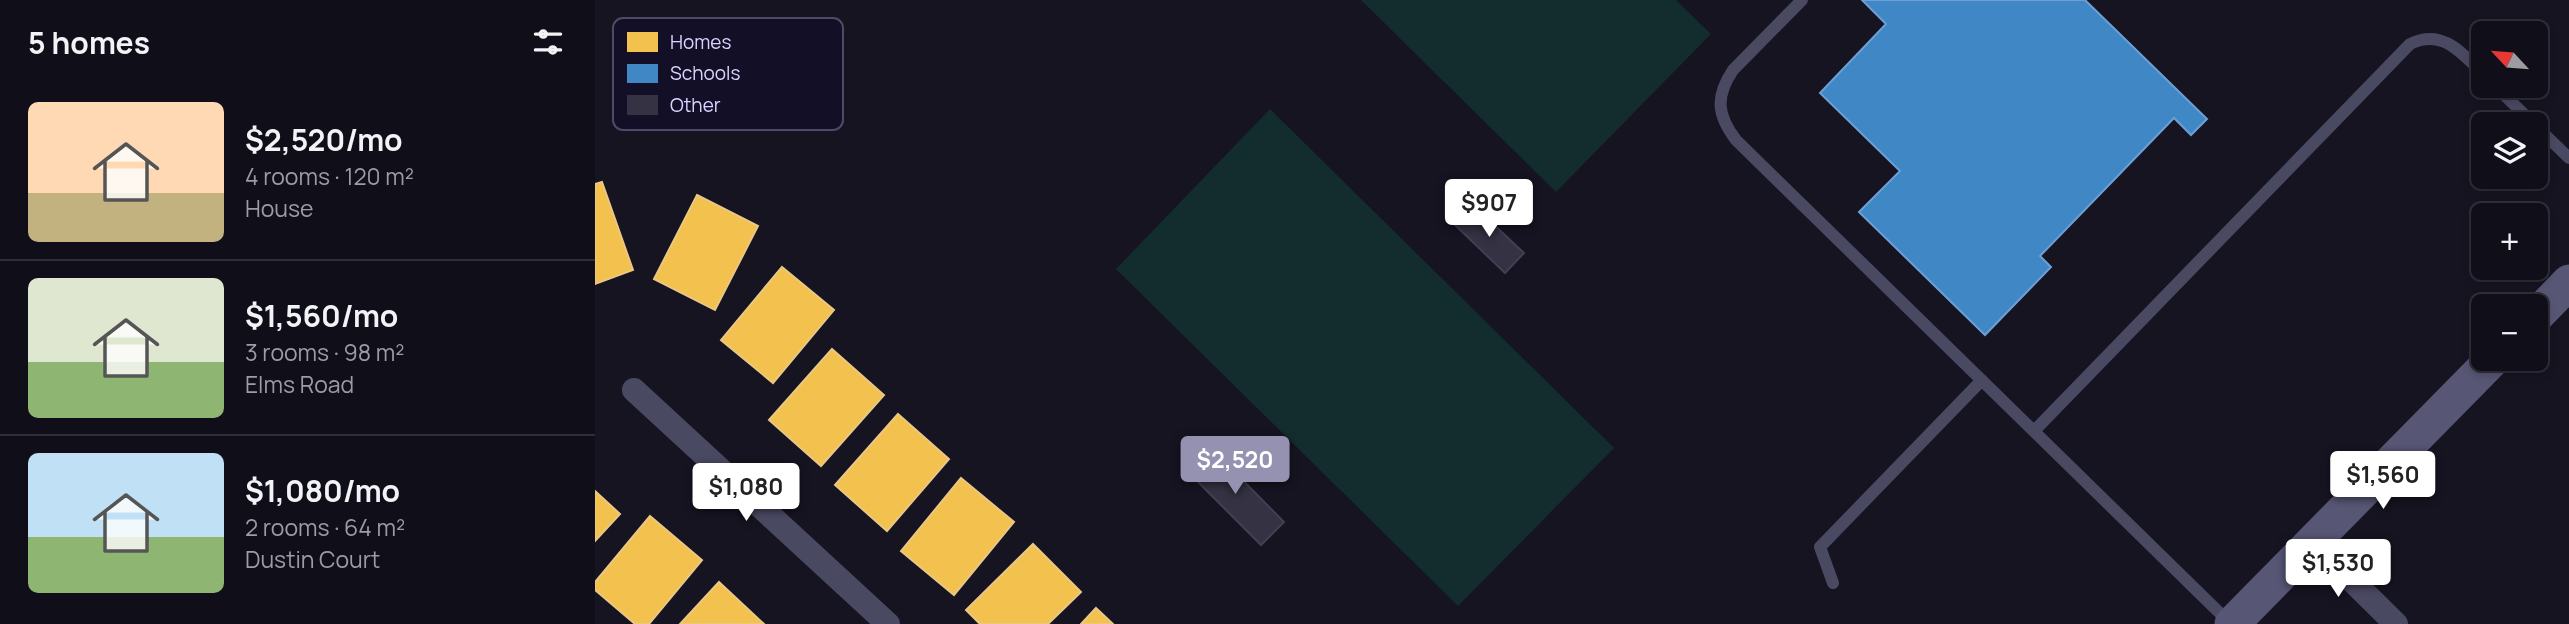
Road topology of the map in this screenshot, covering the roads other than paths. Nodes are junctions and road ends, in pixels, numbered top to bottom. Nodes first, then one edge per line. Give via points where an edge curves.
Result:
1 (1801, 0) edge
2 (2471, 62) edge
3 (2507, 98) edge
4 (2522, 112) edge
5 (2548, 138) edge
6 (2569, 158) edge
7 (2569, 282) edge
8 (2548, 304) edge
9 (2481, 371) edge
10 (1982, 380) junction
11 (634, 390) dead end
12 (2033, 431) junction
13 (2313, 542) junction
14 (1833, 583) dead end
15 (888, 624) edge
16 (2232, 624) edge
17 (2396, 624) edge

1 - 10 lane via 1726,80 1721,118 1736,140
2 - 12 lane via 2444,41 2421,39 2410,44
3 - 4 lane
5 - 6 lane
7 - 8 main road
9 - 13 main road
10 - 12 lane
10 - 14 lane via 1820,547
11 - 15 street
12 - 16 lane
13 - 16 main road
13 - 17 street

